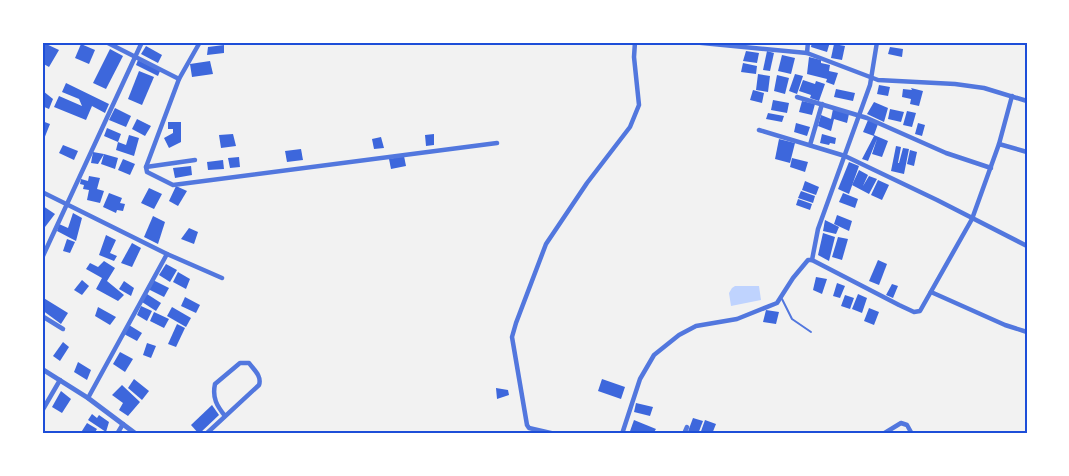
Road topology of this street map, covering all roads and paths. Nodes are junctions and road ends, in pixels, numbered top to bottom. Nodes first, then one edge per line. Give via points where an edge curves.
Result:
1 (106, 42) edge
2 (142, 42) edge
3 (200, 42) edge
4 (635, 42) edge
5 (692, 42) edge
6 (808, 42) edge
7 (877, 42) edge
8 (807, 53) junction
9 (135, 56) junction
10 (872, 78) junction
11 (179, 79) junction
12 (1012, 96) junction
13 (797, 97) dead end
14 (1027, 101) edge
15 (822, 104) junction
16 (859, 115) junction
17 (759, 130) dead end
18 (497, 143) dead end
19 (999, 144) junction
20 (810, 145) junction
21 (1027, 152) edge
22 (845, 156) junction
23 (195, 160) dead end
24 (146, 167) junction
25 (991, 168) junction
26 (42, 192) edge
27 (68, 205) junction
28 (972, 219) junction
29 (1027, 246) edge
30 (166, 254) junction
31 (42, 258) edge
32 (812, 260) junction
33 (222, 278) dead end
34 (931, 292) junction
35 (781, 297) junction
36 (42, 316) edge
37 (63, 329) dead end
38 (811, 332) dead end
39 (1027, 332) edge
40 (42, 369) edge
41 (60, 380) junction
42 (88, 398) junction
43 (42, 411) edge
44 (225, 416) junction
45 (123, 424) junction
46 (687, 426) dead end
47 (117, 434) edge
48 (136, 434) edge
49 (206, 434) edge
50 (551, 434) edge
51 (622, 434) edge
52 (684, 434) edge
53 (883, 434) edge
54 (912, 434) edge

1 - 9 street
2 - 9 street
3 - 11 street
4 - 50 street via 639,105 630,127 546,244 512,337 527,425
5 - 8 street
6 - 8 street
7 - 10 street
8 - 10 street
9 - 11 street
9 - 27 street
10 - 12 street via 956,84
10 - 16 street
11 - 24 street
12 - 14 street
12 - 19 street
13 - 15 street
15 - 16 street
15 - 20 street
16 - 22 street
16 - 25 street
17 - 20 street
18 - 24 street via 173,185 147,172
19 - 21 street
19 - 25 street
20 - 22 street
22 - 28 street
22 - 32 street via 818,229
23 - 24 street
25 - 28 street
26 - 27 street
27 - 30 street
27 - 31 street
28 - 29 street
28 - 34 street
30 - 33 street
30 - 42 street
32 - 34 street via 914,312 920,311
32 - 35 street via 800,269
34 - 39 street
35 - 38 lane via 792,319
35 - 51 street via 777,303 737,319 696,326 654,355 640,379
36 - 37 street
40 - 41 street
41 - 42 street
41 - 43 street
42 - 45 street
44 - 44 street via 259,386 259,375 249,363 240,363 215,384 216,404
44 - 49 street
45 - 47 street
45 - 48 street
46 - 52 street
53 - 54 street via 902,423 908,425

